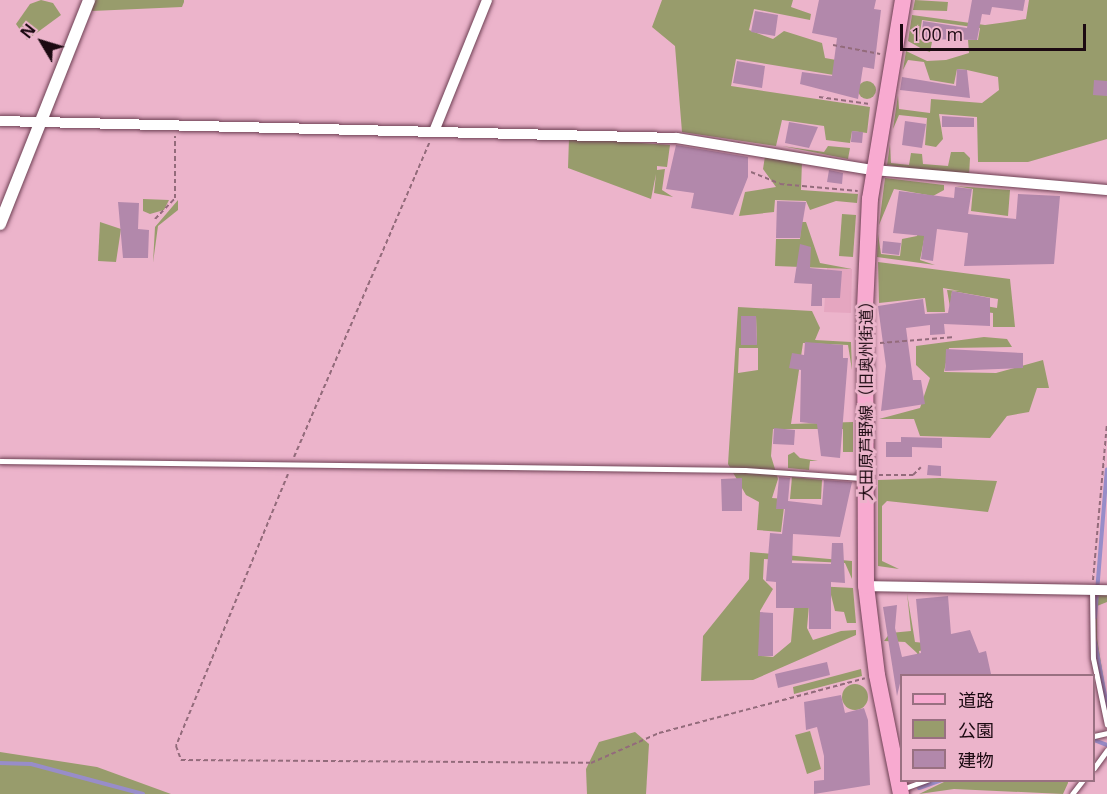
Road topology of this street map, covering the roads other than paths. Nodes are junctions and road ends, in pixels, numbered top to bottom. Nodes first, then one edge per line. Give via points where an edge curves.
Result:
1 (90, 0) edge
2 (487, 0) edge
3 (903, 0) edge
4 (0, 121) edge
5 (42, 121) junction
6 (435, 129) junction
7 (873, 170) junction
8 (1107, 190) edge
9 (0, 224) edge
10 (0, 461) edge
11 (867, 477) junction
12 (866, 586) junction
13 (1092, 589) junction
14 (1107, 590) edge
15 (1107, 725) edge
16 (1107, 750) edge
17 (1095, 767) edge
18 (922, 782) edge
19 (1081, 782) edge
20 (901, 791) edge
21 (1072, 794) edge

1 - 5 street
2 - 6 street
3 - 7 main road, 大田原芦野線（旧奥州街道）
4 - 5 street
5 - 6 street
5 - 9 street
6 - 7 street via 677,138
7 - 8 street
7 - 11 main road, 大田原芦野線（旧奥州街道） via 866,343
10 - 11 lane via 746,470
11 - 12 main road, 大田原芦野線（旧奥州街道）
12 - 13 street
12 - 20 main road, 大田原芦野線（旧奥州街道） via 877,675
13 - 14 street
13 - 15 lane via 1093,658
16 - 17 lane
18 - 20 lane
19 - 21 lane

